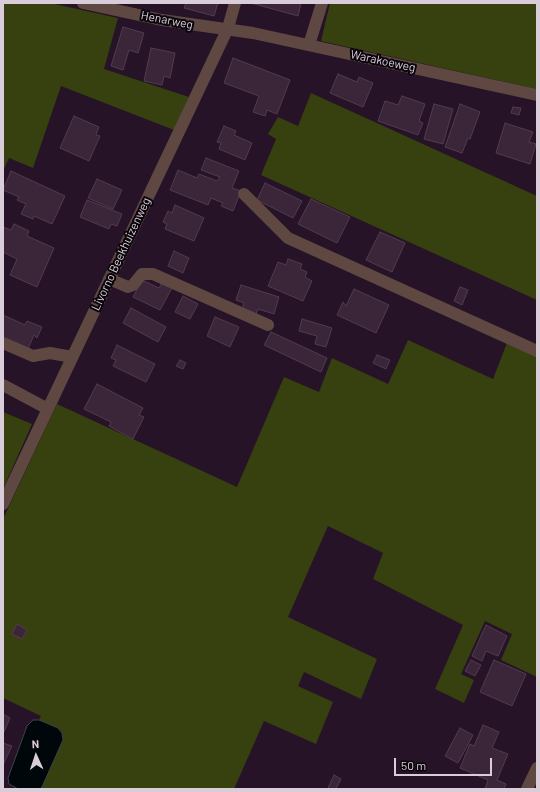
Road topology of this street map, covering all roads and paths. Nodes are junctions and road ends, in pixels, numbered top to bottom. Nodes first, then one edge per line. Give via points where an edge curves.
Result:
1 (83, 3) edge
2 (235, 3) edge
3 (322, 3) edge
4 (126, 8) edge
5 (228, 28) junction
6 (309, 45) junction
7 (537, 95) edge
8 (244, 194) dead end
9 (109, 279) junction
10 (268, 325) dead end
11 (3, 343) edge
12 (537, 351) edge
13 (72, 357) junction
14 (3, 385) edge
15 (48, 409) junction
16 (4, 497) edge
17 (537, 768) edge
18 (529, 788) edge

1 - 4 street, Henarweg
2 - 5 street, Livorno Beekhuizenweg
3 - 6 street
4 - 5 street, Henarweg via 204,27
5 - 6 street, Warakoeweg
5 - 9 street, Livorno Beekhuizenweg
6 - 7 street, Warakoeweg
8 - 12 street via 288,238
9 - 10 street via 128,287 142,274 153,274
9 - 13 street, Livorno Beekhuizenweg
11 - 13 street via 32,356 50,353
13 - 15 street, Livorno Beekhuizenweg
14 - 15 street
15 - 16 street, Livorno Beekhuizenweg
17 - 18 street

